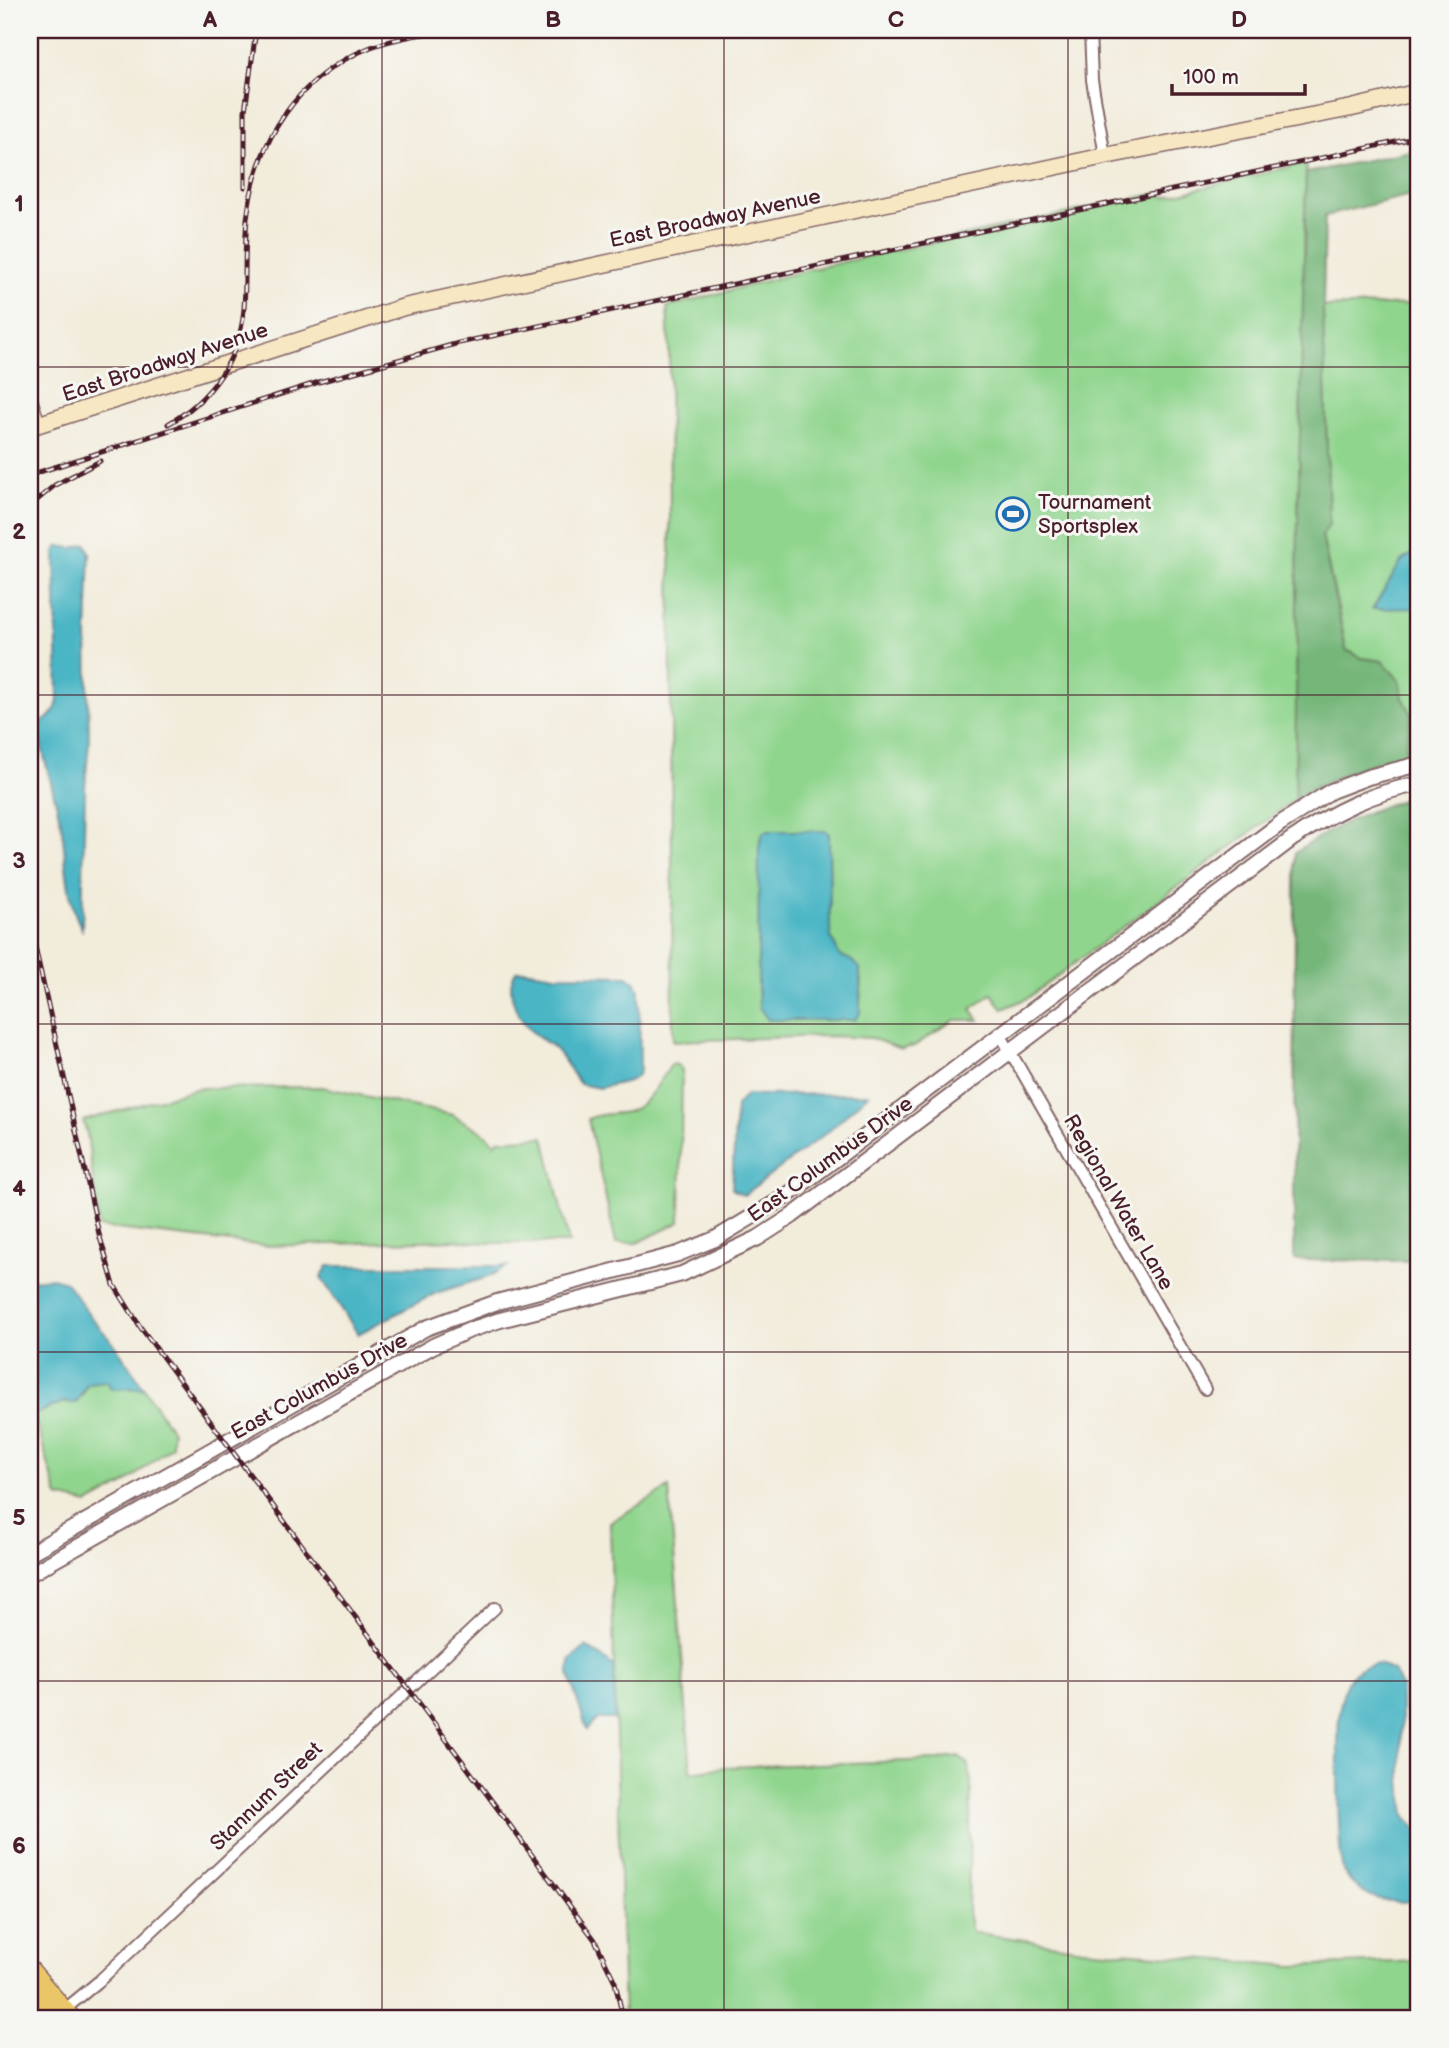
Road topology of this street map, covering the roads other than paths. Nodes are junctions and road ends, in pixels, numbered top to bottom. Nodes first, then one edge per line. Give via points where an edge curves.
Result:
1 (1090, 30) edge
2 (1419, 92) edge
3 (1105, 156) junction
4 (30, 403) edge
5 (33, 426) edge
6 (1419, 764) edge
7 (1419, 784) edge
8 (1000, 1034) junction
9 (1010, 1050) junction
10 (604, 1275) junction
11 (609, 1294) junction
12 (1205, 1389) dead end
13 (48, 1542) junction
14 (30, 1553) edge
15 (58, 1559) junction
16 (30, 1574) edge
17 (495, 1608) dead end
18 (30, 1970) edge
19 (30, 1990) edge
20 (30, 2012) edge
21 (67, 2014) edge
22 (35, 2018) edge

1 - 3 street via 1092,80
2 - 3 main road, East Broadway Avenue
3 - 5 main road, East Broadway Avenue via 404,307
4 - 5 main road
6 - 8 street, East Columbus Drive via 1331,792 1281,822
7 - 9 street, East Columbus Drive via 1337,811 1292,839
8 - 9 street, Regional Water Lane
8 - 10 street, East Columbus Drive via 752,1219 678,1254
9 - 11 street, East Columbus Drive via 758,1238 682,1274
9 - 12 street, Regional Water Lane
10 - 11 street
10 - 13 street, East Columbus Drive via 497,1301 426,1328
11 - 15 street, East Columbus Drive via 490,1324 433,1346
13 - 14 street, East Columbus Drive
13 - 15 street
15 - 16 street, East Columbus Drive
17 - 21 street, Stannum Street
18 - 21 main road
19 - 21 main road via 49,2007
20 - 22 main road

